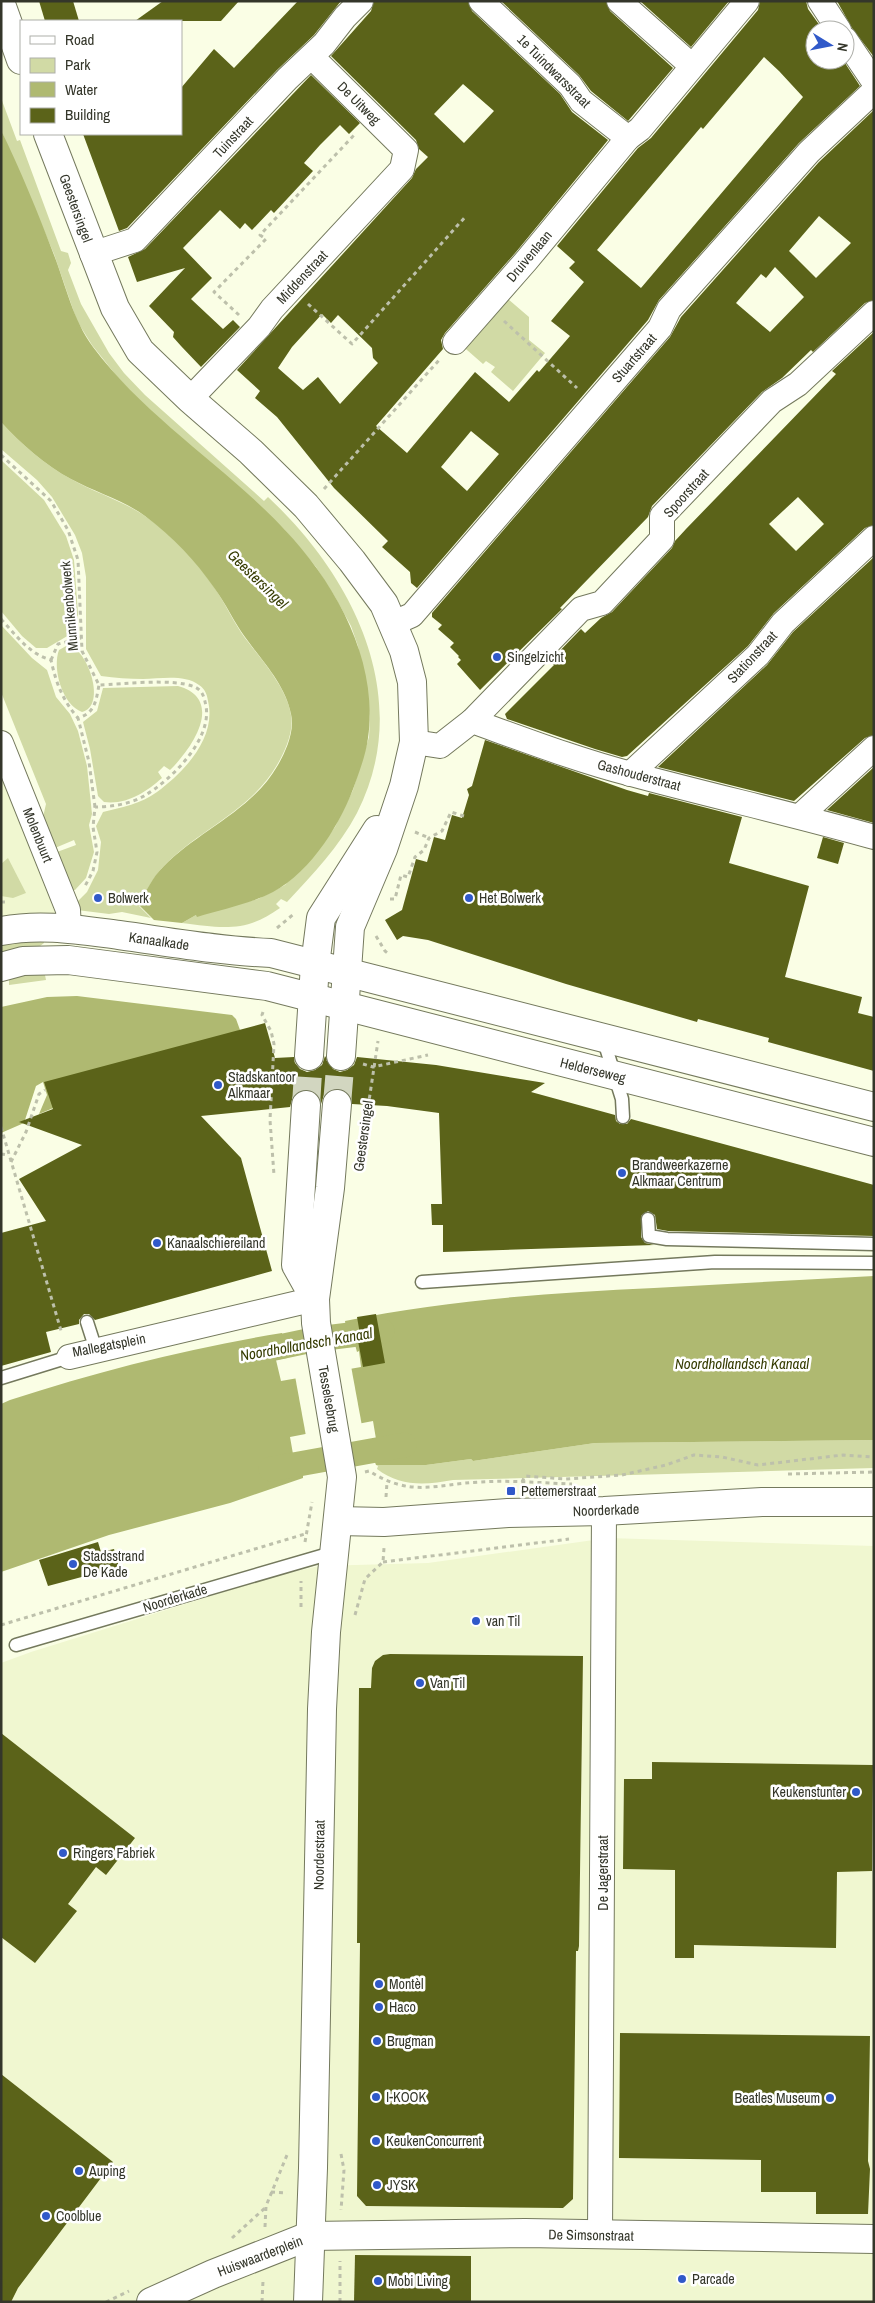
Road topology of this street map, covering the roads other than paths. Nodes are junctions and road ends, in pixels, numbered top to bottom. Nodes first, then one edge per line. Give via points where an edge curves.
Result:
1 (361, 1) edge
2 (482, 1) edge
3 (619, 1) edge
4 (747, 1) edge
5 (820, 1) edge
6 (1, 4) edge
7 (832, 20) edge
8 (855, 54) edge
9 (20, 57) edge
10 (312, 57) junction
11 (692, 66) junction
12 (874, 82) edge
13 (874, 91) edge
14 (48, 135) edge
15 (628, 138) junction
16 (406, 150) joint
17 (92, 254) junction
18 (874, 313) edge
19 (455, 342) road end
20 (190, 399) junction
21 (874, 538) edge
22 (394, 623) junction
23 (472, 721) junction
24 (414, 742) junction
25 (1, 743) edge
26 (874, 748) edge
27 (630, 774) junction
28 (401, 796) junction
29 (800, 816) junction
30 (874, 837) edge
31 (70, 929) junction
32 (1, 931) edge
33 (315, 965) junction
34 (1, 967) edge
35 (347, 972) junction
36 (313, 998) junction
37 (345, 1006) junction
38 (603, 1038) junction
39 (309, 1054) tunnel mouth
40 (349, 1059) tunnel mouth
41 (613, 1075) junction
42 (337, 1104) tunnel mouth
43 (306, 1105) tunnel mouth
44 (874, 1107) edge
45 (623, 1117) dead end
46 (874, 1142) edge
47 (648, 1220) dead end
48 (874, 1244) edge
49 (874, 1262) edge
50 (422, 1282) dead end
51 (316, 1311) junction
52 (87, 1322) dead end
53 (96, 1350) junction
54 (69, 1357) joint
55 (1, 1378) edge
56 (342, 1474) joint
57 (874, 1502) edge
58 (604, 1511) junction
59 (338, 1521) junction
60 (336, 1552) junction
61 (16, 1645) dead end
62 (600, 2235) junction
63 (309, 2236) junction
64 (874, 2240) edge
65 (152, 2302) edge
66 (308, 2302) edge

1 - 10 street, Tuinstraat
2 - 15 street, 1e Tuindwarsstraat via 570,85 581,101
3 - 11 street
4 - 11 street, Druivenlaan
5 - 7 street
6 - 9 main road
8 - 12 street
10 - 16 street, De Uitweg
10 - 17 street, Tuinstraat via 135,240
11 - 15 street, Druivenlaan via 640,129
13 - 22 street, Stuartstraat via 809,152 670,309 660,328 412,615
14 - 17 main road, Geestersingel
15 - 19 street, Druivenlaan
16 - 20 street, Middenstraat via 402,169
17 - 20 main road, Geestersingel via 115,308 140,351
18 - 23 street, Spoorstraat via 798,384 772,401 662,516 662,539 602,604 581,609
20 - 22 main road, Geestersingel via 306,506 370,584
21 - 27 street, Stationstraat via 783,623 758,655
22 - 24 main road, Geestersingel via 412,682
23 - 24 street via 440,746
23 - 27 street, Gashouderstraat
24 - 28 main road, Geestersingel
25 - 31 street, Molenbuurt via 68,910
26 - 29 street
27 - 29 street, Gashouderstraat
28 - 33 main road, Geestersingel via 320,918
28 - 35 main road, Geestersingel via 383,849 350,926
29 - 30 street, Gashouderstraat
31 - 32 main road, Kanaalkade via 33,927
31 - 33 main road, Kanaalkade via 221,950 271,953
33 - 35 main road
33 - 36 main road, Geestersingel
34 - 36 main road via 50,959 267,986
35 - 37 main road, Geestersingel
35 - 38 main road
36 - 37 main road, Helderseweg
36 - 39 main road, Geestersingel
37 - 40 main road, Geestersingel
37 - 41 main road, Helderseweg
38 - 41 lane
38 - 44 main road
41 - 45 lane via 622,1099
41 - 46 main road, Helderseweg
42 - 51 main road, Geestersingel
43 - 51 main road via 296,1265
47 - 48 lane via 649,1236 666,1238
49 - 50 lane via 715,1262
51 - 53 street, Mallegatsplein
51 - 56 main road, Tesselsebrug
52 - 53 lane
53 - 54 street, Mallegatsplein
54 - 55 lane
56 - 59 main road, Noorderstraat
57 - 58 main road, Noorderkade via 762,1502
58 - 59 main road, Noorderkade via 508,1513 384,1522
58 - 62 street, De Jagerstraat
59 - 60 main road, Noorderstraat
60 - 61 lane, Noorderkade
60 - 63 main road, Noorderstraat via 326,1632 322,1709
62 - 63 main road, De Simsonstraat
62 - 64 main road, De Simsonstraat
63 - 65 main road, Huiswaarderplein via 212,2274
63 - 66 main road, Huiswaarderplein

